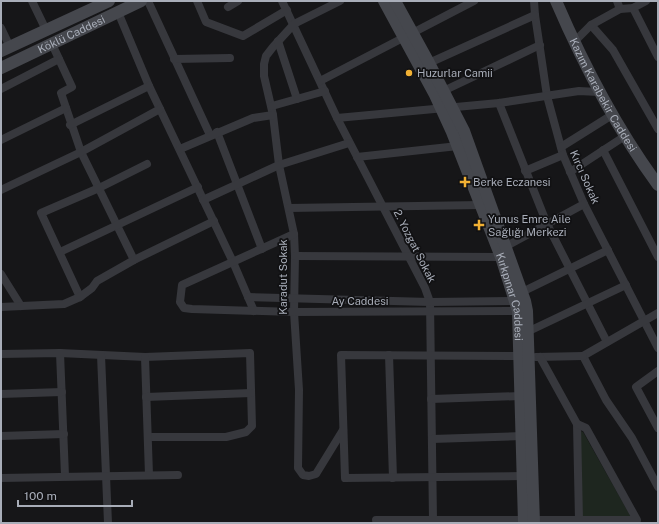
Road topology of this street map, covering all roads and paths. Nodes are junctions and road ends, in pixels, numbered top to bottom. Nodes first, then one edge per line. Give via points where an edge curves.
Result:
1 (32, 1) edge
2 (109, 1) edge
3 (141, 1) edge
4 (148, 1) edge
5 (198, 1) edge
6 (238, 1) edge
7 (282, 1) edge
8 (340, 1) edge
9 (384, 1) edge
10 (395, 1) edge
11 (474, 1) edge
12 (534, 1) edge
13 (556, 1) edge
14 (646, 1) edge
15 (465, 3) edge
16 (618, 5) edge
17 (228, 7) dead end
18 (633, 8) junction
19 (287, 10) junction
20 (118, 12) junction
21 (535, 16) junction
22 (294, 24) junction
23 (591, 25) junction
24 (1, 28) edge
25 (46, 30) junction
26 (408, 35) junction
27 (278, 41) junction
28 (574, 42) junction
29 (52, 44) junction
30 (540, 45) junction
31 (5, 49) edge
32 (658, 56) edge
33 (230, 58) dead end
34 (59, 59) junction
35 (174, 59) junction
36 (430, 63) junction
37 (1, 68) edge
38 (320, 82) junction
39 (148, 86) junction
40 (1, 89) edge
41 (325, 91) junction
42 (598, 92) junction
43 (440, 93) junction
44 (547, 96) junction
45 (297, 99) junction
46 (499, 103) junction
47 (272, 106) junction
48 (66, 108) junction
49 (160, 109) junction
50 (447, 109) junction
51 (273, 115) junction
52 (612, 115) junction
53 (337, 118) junction
54 (70, 125) junction
55 (658, 129) edge
56 (213, 133) junction
57 (625, 136) junction
58 (1, 140) edge
59 (350, 143) junction
60 (458, 146) junction
61 (180, 149) junction
62 (604, 150) junction
63 (562, 151) junction
64 (81, 152) junction
65 (357, 157) junction
66 (147, 164) dead end
67 (279, 165) junction
68 (525, 171) junction
69 (570, 172) junction
70 (237, 185) junction
71 (658, 185) edge
72 (198, 187) junction
73 (99, 188) junction
74 (1, 190) edge
75 (204, 200) junction
76 (584, 204) junction
77 (481, 205) junction
78 (382, 207) junction
79 (289, 208) junction
80 (214, 221) junction
81 (547, 224) junction
82 (117, 227) junction
83 (294, 234) junction
84 (262, 249) junction
85 (608, 250) junction
86 (502, 251) junction
87 (60, 252) junction
88 (295, 256) junction
89 (658, 256) edge
90 (408, 257) junction
91 (134, 260) junction
92 (233, 262) junction
93 (568, 269) junction
94 (1, 274) edge
95 (626, 285) junction
96 (80, 296) junction
97 (248, 297) junction
98 (293, 299) junction
99 (430, 302) junction
100 (521, 303) junction
101 (586, 304) junction
102 (21, 306) junction
103 (1, 307) edge
104 (254, 311) junction
105 (294, 312) junction
106 (430, 312) junction
107 (658, 313) edge
108 (643, 320) junction
109 (528, 332) junction
110 (607, 342) junction
111 (658, 348) edge
112 (60, 353) junction
113 (1, 354) edge
114 (101, 355) junction
115 (389, 355) junction
116 (431, 355) junction
117 (529, 356) junction
118 (583, 356) junction
119 (145, 357) junction
120 (658, 371) edge
121 (62, 392) junction
122 (251, 393) junction
123 (1, 394) edge
124 (520, 396) junction
125 (146, 397) junction
126 (431, 399) junction
127 (577, 424) junction
128 (658, 428) edge
129 (343, 430) junction
130 (64, 434) junction
131 (1, 436) edge
132 (522, 436) junction
133 (148, 437) junction
134 (432, 439) junction
135 (106, 475) junction
136 (149, 475) junction
137 (178, 475) dead end
138 (65, 476) junction
139 (522, 476) junction
140 (433, 477) junction
141 (1, 478) edge
142 (393, 478) junction
143 (658, 487) edge
144 (376, 520) dead end
145 (433, 520) junction
146 (578, 520) junction
147 (529, 521) edge
148 (108, 523) edge

1 - 25 street
2 - 25 main road, Köklü Caddesi
3 - 20 main road, Köklü Caddesi
4 - 35 street
5 - 19 street via 206,22 243,36
6 - 17 street
7 - 19 street, 2. Yozgat Sokak
8 - 22 street
9 - 26 main road, Kırkpınar Caddesi
10 - 26 main road, Kırkpınar Caddesi
11 - 15 street
12 - 21 street, Kırcı Sokak
13 - 28 main road, Kazım Karabekir Caddesi
14 - 18 street
15 - 26 street
16 - 18 street
16 - 23 street
18 - 32 street
19 - 22 street, 2. Yozgat Sokak
20 - 29 main road, Köklü Caddesi
20 - 39 street
21 - 30 street, Kırcı Sokak
21 - 36 street
22 - 27 street, Karadut Sokak
22 - 38 street, 2. Yozgat Sokak
23 - 28 street
23 - 55 street via 613,50
24 - 31 street
25 - 31 main road, Köklü Caddesi
26 - 36 main road, Kırkpınar Caddesi
26 - 38 street
26 - 43 main road, Kırkpınar Caddesi
27 - 45 street
27 - 47 street, Karadut Sokak via 266,56 264,64 264,76
28 - 42 main road, Kazım Karabekir Caddesi
29 - 34 street
29 - 37 main road, Köklü Caddesi
30 - 43 street
30 - 44 street, Kırcı Sokak
33 - 35 street
34 - 40 street
34 - 48 street via 72,87 61,93
35 - 56 street
36 - 43 main road, Kırkpınar Caddesi
38 - 41 street, 2. Yozgat Sokak
39 - 49 street
39 - 54 street
41 - 45 street
41 - 53 street, 2. Yozgat Sokak
42 - 44 street via 579,91
42 - 52 main road, Kazım Karabekir Caddesi
43 - 50 main road, Kırkpınar Caddesi
44 - 46 street
44 - 63 street, Kırcı Sokak
45 - 47 street
46 - 50 street
46 - 68 street
47 - 51 street, Karadut Sokak
48 - 54 street
48 - 58 street
49 - 61 street
49 - 64 street
50 - 53 street
50 - 60 main road, Kırkpınar Caddesi
50 - 86 main road, Kırkpınar Caddesi via 464,131
51 - 56 street via 253,118
51 - 67 street, Karadut Sokak
52 - 57 main road, Kazım Karabekir Caddesi
52 - 63 street
53 - 59 street, 2. Yozgat Sokak
54 - 64 street
56 - 61 street
56 - 70 street
57 - 62 street
57 - 71 main road, Kazım Karabekir Caddesi
59 - 65 street, 2. Yozgat Sokak
59 - 67 street
60 - 65 street
60 - 77 main road, Kırkpınar Caddesi
61 - 72 street
62 - 69 street
62 - 89 street
63 - 68 street
63 - 69 street, Kırcı Sokak
64 - 73 street
64 - 74 street
65 - 78 street, 2. Yozgat Sokak
66 - 73 street
67 - 70 street
67 - 79 street, Karadut Sokak
68 - 81 street
69 - 76 street, Kırcı Sokak
70 - 75 street
70 - 84 street
72 - 75 street
72 - 82 street
73 - 82 street
73 - 87 street via 41,213
75 - 80 street
76 - 81 street
76 - 85 street, Kırcı Sokak
77 - 78 street
77 - 86 main road, Kırkpınar Caddesi
78 - 79 street
78 - 90 street, 2. Yozgat Sokak
79 - 83 street, Karadut Sokak
80 - 91 street
80 - 92 street
81 - 86 street
81 - 93 street
82 - 87 street
82 - 91 street
83 - 84 street
83 - 88 street, Karadut Sokak
84 - 92 street
85 - 93 street
85 - 95 street, Kırcı Sokak
86 - 90 street
86 - 100 main road, Kırkpınar Caddesi
87 - 96 street
88 - 90 street
88 - 98 street, Karadut Sokak
90 - 99 street, 2. Yozgat Sokak
91 - 96 street via 97,281
92 - 97 street
92 - 104 street, Ay Caddesi via 182,285 180,302 184,308 192,309
93 - 100 street
93 - 101 street
94 - 102 street
95 - 101 street
95 - 108 street, Kırcı Sokak
96 - 102 street via 64,304
97 - 98 street, Ay Caddesi
97 - 104 street
98 - 99 street, Ay Caddesi
98 - 105 street, Karadut Sokak
99 - 100 street, Ay Caddesi
99 - 106 street, 2. Yozgat Sokak
100 - 106 street, Ay Caddesi
100 - 109 main road, Kırkpınar Caddesi
100 - 117 main road, Kırkpınar Caddesi
101 - 109 street
101 - 110 street
102 - 103 street
104 - 105 street, Ay Caddesi
105 - 106 street, Ay Caddesi
105 - 129 street, Karadut Sokak via 299,390 298,468 303,475 316,474
106 - 116 street, 2. Yozgat Sokak
107 - 108 street
108 - 110 street
108 - 111 street, Kırcı Sokak
109 - 117 main road, Kırkpınar Caddesi
110 - 118 street
112 - 113 street
112 - 114 street
112 - 121 street
114 - 119 street
114 - 135 street
115 - 116 street
115 - 129 street via 341,355
115 - 142 street
116 - 117 street
116 - 126 street, 2. Yozgat Sokak
117 - 118 street
117 - 124 main road, Kırkpınar Caddesi
117 - 127 street
117 - 147 main road, Kırkpınar Caddesi
118 - 143 street
119 - 122 street via 250,353
119 - 125 street
120 - 128 street via 636,387
121 - 123 street
121 - 130 street
122 - 125 street
122 - 133 street via 252,426 246,432 226,437
124 - 126 street
124 - 132 main road, Kırkpınar Caddesi
125 - 133 street
126 - 134 street, 2. Yozgat Sokak
127 - 146 street
127 - 146 street via 586,428 637,520
129 - 142 street via 345,478
130 - 131 street
130 - 138 street
132 - 134 street
132 - 139 main road, Kırkpınar Caddesi
133 - 136 street
134 - 140 street, 2. Yozgat Sokak
135 - 136 street
135 - 138 street
135 - 148 street
136 - 137 street
138 - 141 street
139 - 140 street
139 - 147 main road, Kırkpınar Caddesi
140 - 142 street
140 - 145 street, 2. Yozgat Sokak
144 - 145 street
145 - 147 street
146 - 147 street

